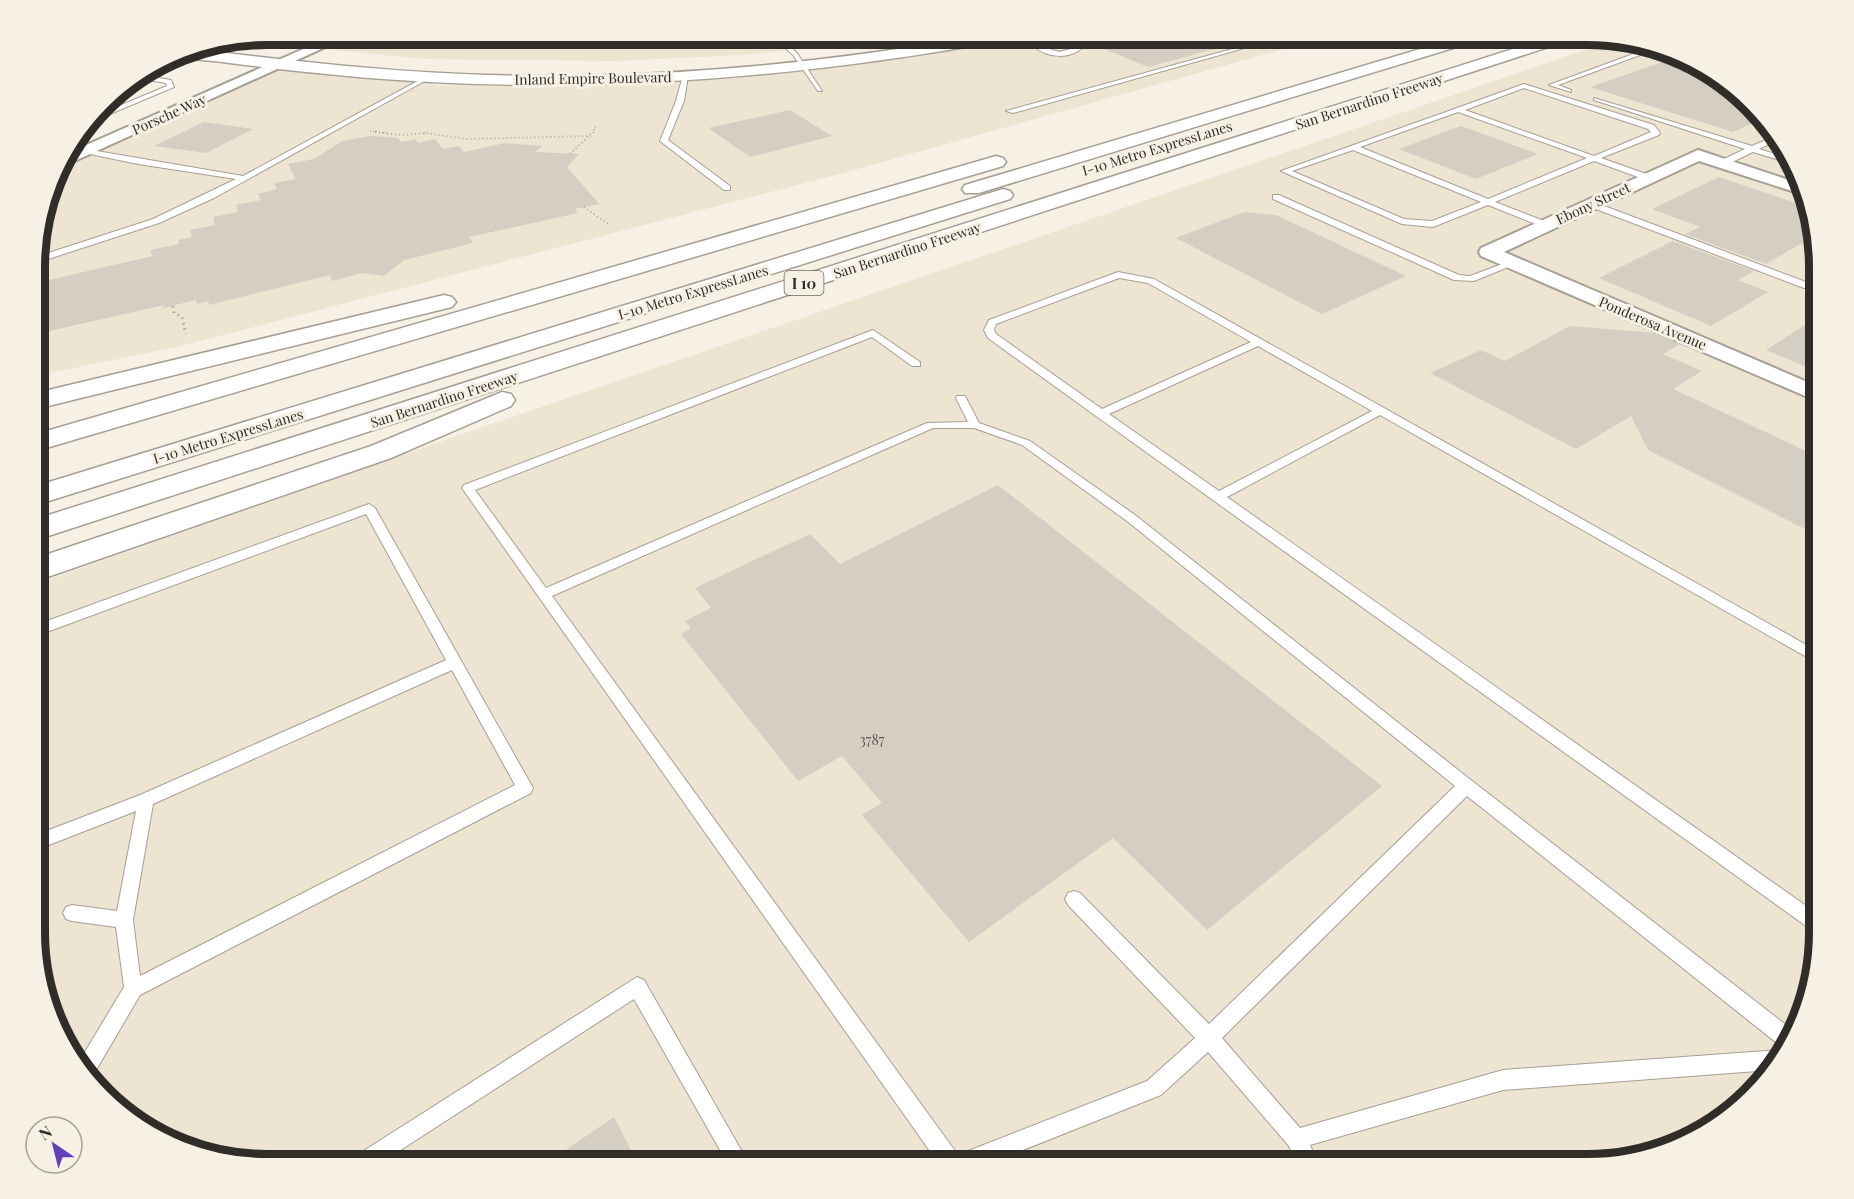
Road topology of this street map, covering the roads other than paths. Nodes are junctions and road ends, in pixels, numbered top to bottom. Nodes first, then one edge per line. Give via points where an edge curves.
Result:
1 (321, 45) edge
2 (785, 45) edge
3 (879, 45) edge
4 (948, 45) edge
5 (1039, 45) edge
6 (1076, 45) edge
7 (1398, 45) edge
8 (1445, 45) edge
9 (1485, 45) edge
10 (1537, 45) edge
11 (1238, 49) dead end
12 (306, 52) junction
13 (1643, 52) edge
14 (208, 53) edge
15 (279, 56) junction
16 (799, 60) junction
17 (684, 76) junction
18 (150, 78) edge
19 (427, 78) junction
20 (820, 90) dead end
21 (1574, 93) dead end
22 (1585, 96) dead end
23 (1458, 110) junction
24 (1010, 111) dead end
25 (106, 114) edge
26 (1161, 114) dead end
27 (1770, 141) edge
28 (1353, 147) junction
29 (1752, 149) junction
30 (88, 151) junction
31 (1017, 156) dead end
32 (75, 157) edge
33 (1593, 158) junction
34 (1780, 158) edge
35 (1723, 163) junction
36 (1649, 177) junction
37 (243, 178) junction
38 (1794, 187) edge
39 (727, 188) dead end
40 (1276, 197) dead end
41 (1487, 201) junction
42 (1591, 204) junction
43 (1546, 225) junction
44 (690, 250) junction
45 (1488, 252) joint
46 (45, 257) edge
47 (745, 257) junction
48 (1513, 263) junction
49 (1809, 285) edge
50 (701, 316) junction
51 (1259, 342) junction
52 (357, 349) junction
53 (916, 364) dead end
54 (1809, 391) edge
55 (961, 398) dead end
56 (45, 399) edge
57 (1380, 411) junction
58 (1101, 414) junction
59 (975, 425) junction
60 (45, 440) edge
61 (45, 469) edge
62 (45, 493) edge
63 (1217, 497) junction
64 (45, 527) edge
65 (45, 567) edge
66 (544, 594) junction
67 (45, 628) edge
68 (1809, 653) edge
69 (455, 662) junction
70 (1466, 786) junction
71 (146, 800) junction
72 (45, 839) edge
73 (1074, 899) dead end
74 (72, 913) dead end
75 (1809, 917) edge
76 (124, 920) junction
77 (133, 989) junction
78 (1783, 1036) edge
79 (1209, 1038) junction
80 (1768, 1061) edge
81 (89, 1064) edge
82 (1296, 1139) junction
83 (377, 1154) edge
84 (733, 1154) edge
85 (944, 1154) edge
86 (987, 1154) edge
87 (1303, 1154) edge

1 - 12 street
2 - 16 lane
3 - 16 main road, Inland Empire Boulevard
4 - 16 main road, Inland Empire Boulevard via 895,55
5 - 6 lane via 1051,53 1070,53 1079,48
7 - 26 main road
8 - 47 main road, I-10 Metro ExpressLanes
9 - 62 main road, I-10 Metro ExpressLanes
10 - 50 main road, San Bernardino Freeway / I 10
11 - 24 lane
12 - 15 main road, Inland Empire Boulevard
12 - 16 main road, Inland Empire Boulevard via 388,61 542,66
13 - 21 lane via 1551,86
14 - 15 main road, Inland Empire Boulevard
15 - 19 main road, Inland Empire Boulevard via 350,72
15 - 30 street, Porsche Way
16 - 17 main road, Inland Empire Boulevard
16 - 20 lane
17 - 19 main road, Inland Empire Boulevard via 572,80
17 - 39 lane via 680,101 664,141
18 - 25 lane via 169,81 171,87
19 - 37 lane
22 - 29 lane
23 - 28 lane
23 - 33 lane
23 - 33 lane via 1524,86 1655,130 1656,133
27 - 29 lane
28 - 41 lane
28 - 41 lane via 1286,171 1402,221 1433,224
29 - 34 lane
29 - 35 lane
30 - 32 street, Porsche Way
30 - 37 lane
31 - 44 main road
33 - 36 lane
33 - 41 lane
35 - 36 street, Ebony Street via 1698,155
35 - 38 street
36 - 42 street, Ebony Street
37 - 46 lane via 156,221
40 - 48 lane via 1457,278 1471,279
41 - 43 lane
42 - 43 street, Ebony Street
42 - 49 lane
43 - 45 street, Ebony Street
44 - 52 main road
44 - 56 main road via 444,302
45 - 48 street, Ponderosa Avenue
47 - 52 main road
47 - 61 main road, I-10 Metro ExpressLanes
48 - 54 street, Ponderosa Avenue
50 - 64 main road, San Bernardino Freeway / I 10
50 - 65 main road via 381,452
51 - 57 lane
51 - 58 lane
51 - 58 lane via 1151,281 1118,275 992,322 992,336
52 - 60 main road
53 - 66 lane via 873,333 468,488
55 - 59 lane
57 - 63 lane
57 - 68 lane
58 - 63 lane
59 - 66 lane via 931,425
59 - 70 lane via 1026,443 1131,518
63 - 75 lane
66 - 85 lane
67 - 69 lane via 369,508
69 - 71 lane
69 - 77 lane via 525,788
70 - 78 lane
70 - 79 lane
71 - 72 lane
71 - 76 lane
73 - 79 lane
74 - 76 lane
76 - 77 lane
77 - 81 lane
79 - 82 lane
79 - 86 lane via 1154,1088
80 - 82 lane via 1503,1080
82 - 87 lane
83 - 84 lane via 637,986

